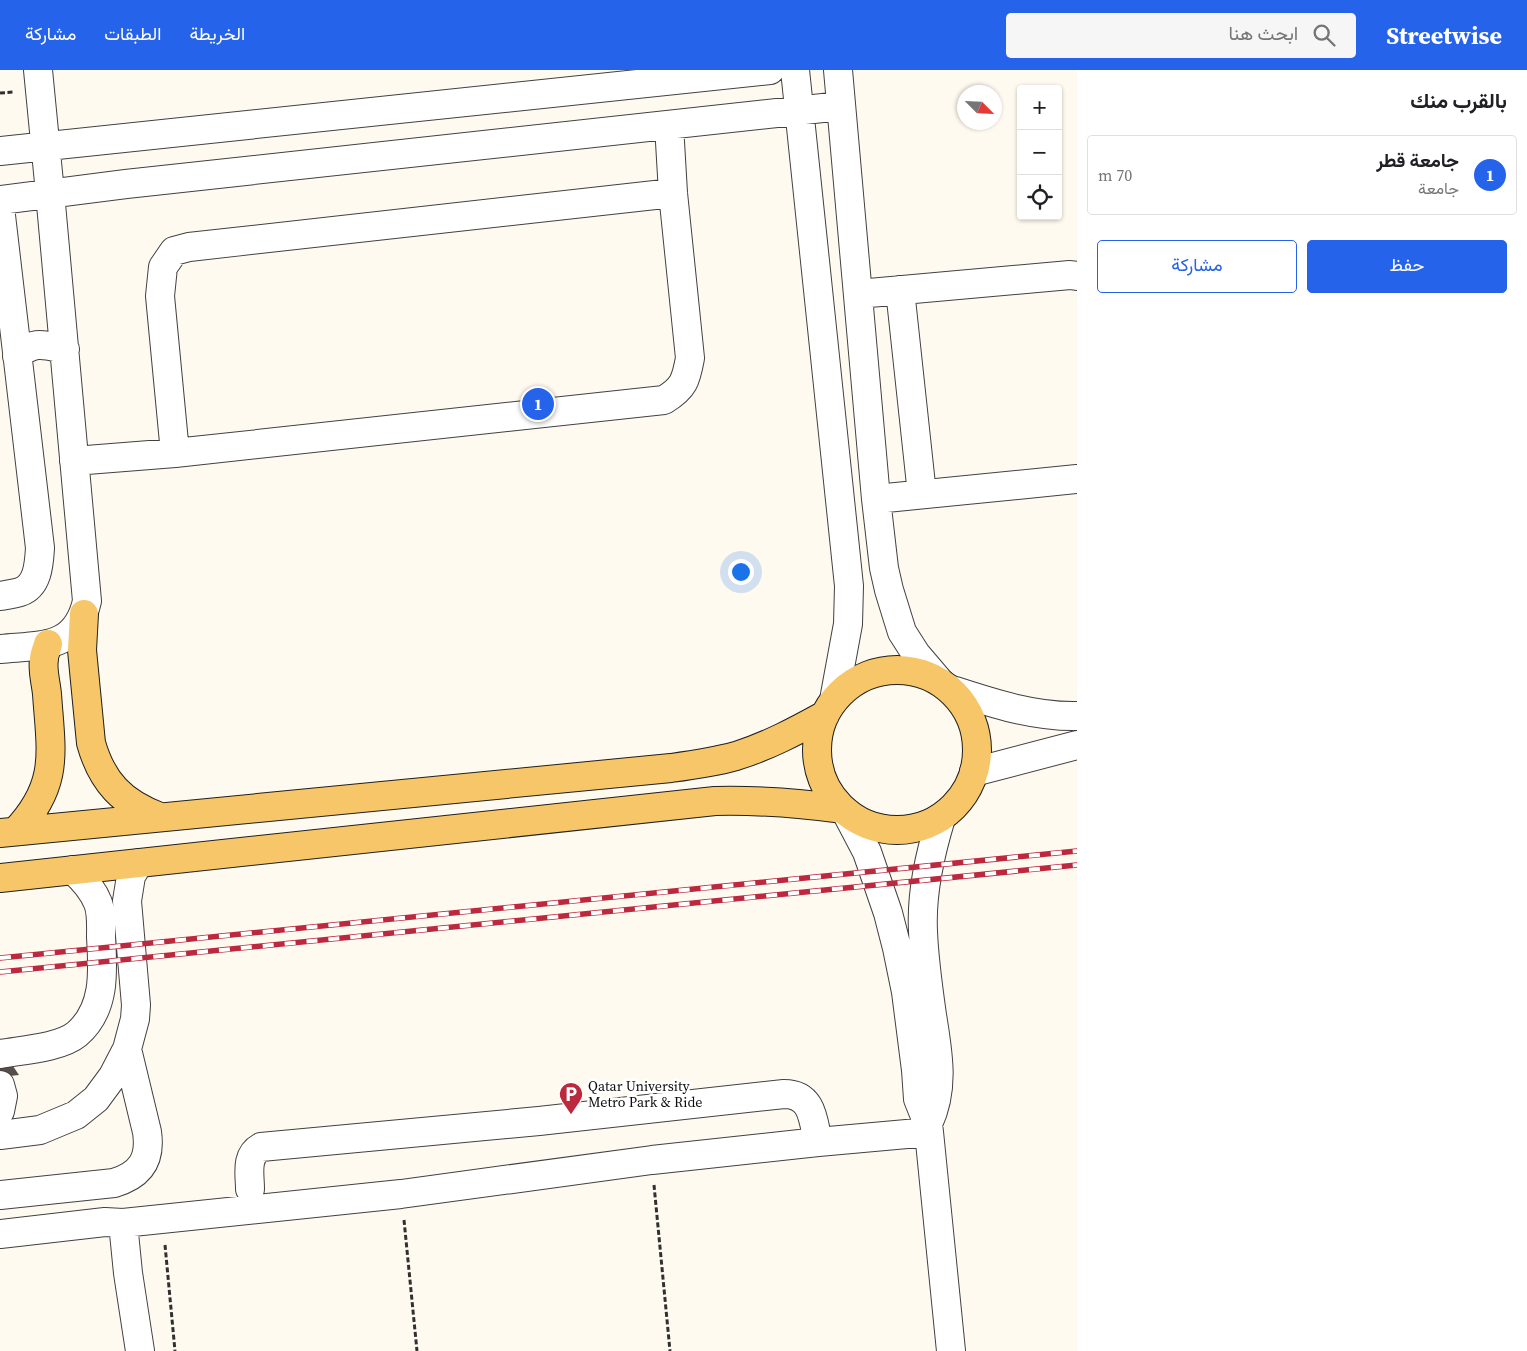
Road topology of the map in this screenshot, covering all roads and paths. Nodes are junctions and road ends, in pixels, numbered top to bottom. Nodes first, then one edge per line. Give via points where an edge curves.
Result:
1 (38, 70) edge
2 (770, 70) edge
3 (795, 70) edge
4 (838, 70) edge
5 (841, 106) junction
6 (799, 111) junction
7 (669, 125) junction
8 (44, 146) junction
9 (0, 151) edge
10 (50, 193) junction
11 (673, 193) junction
12 (0, 200) edge
13 (0, 207) edge
14 (1077, 276) edge
15 (900, 290) junction
16 (858, 294) junction
17 (65, 349) junction
18 (17, 356) junction
19 (175, 453) junction
20 (74, 461) junction
21 (1077, 479) edge
22 (922, 494) junction
23 (877, 505) junction
24 (841, 515) junction
25 (0, 596) edge
26 (84, 614) junction
27 (48, 644) junction
28 (0, 649) edge
29 (946, 685) junction
30 (829, 707) junction
31 (1077, 716) edge
32 (1077, 744) edge
33 (974, 772) junction
34 (844, 810) junction
35 (160, 817) junction
36 (940, 818) junction
37 (8, 832) edge
38 (139, 863) junction
39 (73, 870) junction
40 (6, 882) edge
41 (127, 1049) junction
42 (0, 1054) edge
43 (0, 1085) edge
44 (0, 1111) edge
45 (928, 1128) junction
46 (0, 1135) edge
47 (818, 1142) junction
48 (652, 1160) junction
49 (250, 1189) dead end
50 (401, 1194) junction
51 (0, 1195) edge
52 (162, 1219) junction
53 (123, 1223) junction
54 (0, 1234) edge
55 (140, 1351) edge
56 (176, 1351) edge
57 (417, 1351) edge
58 (670, 1351) edge
59 (951, 1351) edge

1 - 8 street
2 - 8 street
3 - 6 street
4 - 5 street
5 - 6 street
5 - 16 street
6 - 7 street
6 - 24 street
7 - 10 street
7 - 11 street
8 - 9 street
8 - 10 street
10 - 12 street
10 - 17 street
11 - 19 street via 174,251 163,267 160,296
11 - 19 street via 690,358 687,378 677,392 664,400
13 - 18 street
14 - 15 street
15 - 16 street
15 - 22 street
16 - 23 street
17 - 18 street via 32,345
17 - 20 street
18 - 25 street via 39,563 32,584 22,592
19 - 20 street
20 - 26 street via 87,601
21 - 22 street
22 - 23 street
23 - 24 street
23 - 29 street via 887,583 902,632 916,654
24 - 30 street via 849,605 845,642
26 - 27 street via 70,634
26 - 35 main road via 82,650 95,757 120,795 132,805
27 - 28 street
27 - 37 main road via 44,660 52,753 50,771 38,804 28,818
29 - 30 main road via 922,673 903,669 883,670 848,686
29 - 31 street via 1015,709
29 - 33 main road via 962,701 975,728 978,757
30 - 34 main road via 819,731 818,765 830,796
30 - 35 main road via 796,731 766,745 703,764
32 - 33 street
33 - 36 main road via 962,798
34 - 36 main road via 871,826 892,830 914,829
34 - 38 main road via 758,800 716,801
34 - 45 street via 867,852 895,939 906,992 918,1099
35 - 37 main road
36 - 45 street via 928,863 923,909 928,987 939,1062 938,1093
38 - 39 main road
38 - 41 street via 130,876 127,901 136,1005
39 - 40 main road
39 - 42 street via 85,882 98,904 102,981 99,998 90,1019 77,1034 60,1043
41 - 46 street via 96,1099 76,1115 40,1130
41 - 51 street via 149,1143 147,1155 135,1174 114,1183
43 - 44 street via 3,1096
45 - 47 street
45 - 59 street
47 - 48 street
47 - 49 street via 807,1103 797,1095 784,1094 261,1148 250,1159
48 - 50 street
48 - 58 path
50 - 52 street
50 - 57 path
52 - 53 street
52 - 56 path
53 - 54 street via 106,1222
53 - 55 street

